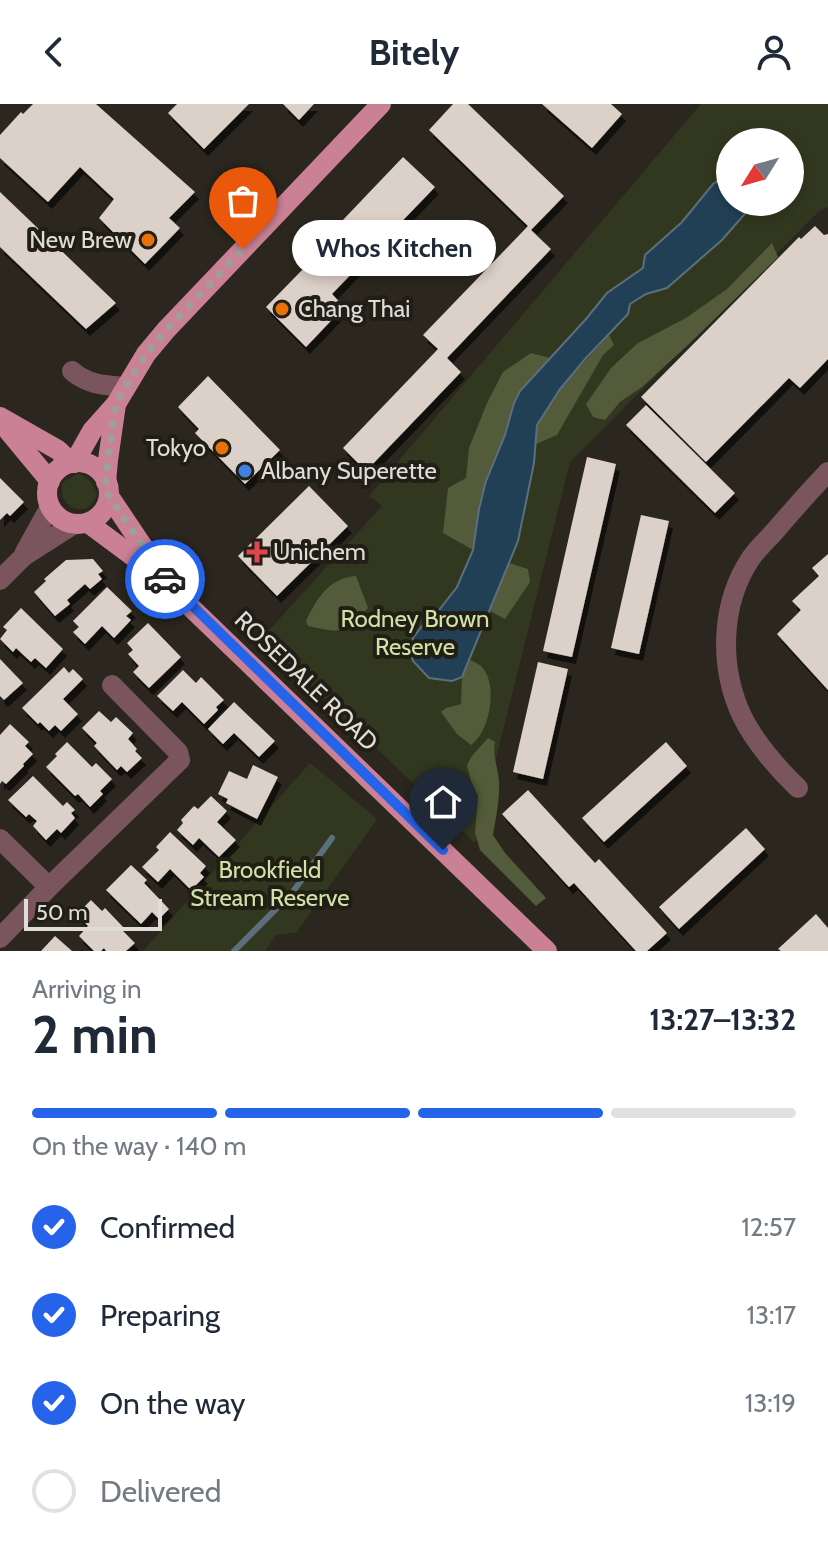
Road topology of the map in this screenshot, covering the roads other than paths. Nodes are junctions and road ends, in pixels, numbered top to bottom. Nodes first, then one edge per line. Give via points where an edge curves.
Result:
1 (381, 104) edge
2 (72, 371) dead end
3 (121, 396) junction
4 (0, 419) edge
5 (73, 463) junction
6 (828, 472) edge
7 (50, 481) junction
8 (108, 489) junction
9 (50, 507) junction
10 (81, 523) junction
11 (24, 556) junction
12 (0, 580) edge
13 (166, 581) junction
14 (112, 685) dead end
15 (798, 788) dead end
16 (0, 839) edge
17 (49, 887) junction
18 (0, 938) edge
19 (547, 951) edge

1 - 3 main road via 166,330
2 - 3 street
3 - 5 main road
3 - 8 main road via 108,460
4 - 5 main road
4 - 7 main road
5 - 7 main road
5 - 8 main road via 97,469
6 - 15 street via 752,557 735,589 727,627 729,673 743,718
7 - 9 main road
8 - 10 main road via 102,512
8 - 13 main road, ROSEDALE ROAD
9 - 10 main road via 64,521
9 - 11 street
10 - 11 street
10 - 13 main road, ROSEDALE ROAD
11 - 12 street
13 - 19 main road, ROSEDALE ROAD
14 - 17 street via 180,760
16 - 17 street
17 - 18 street

